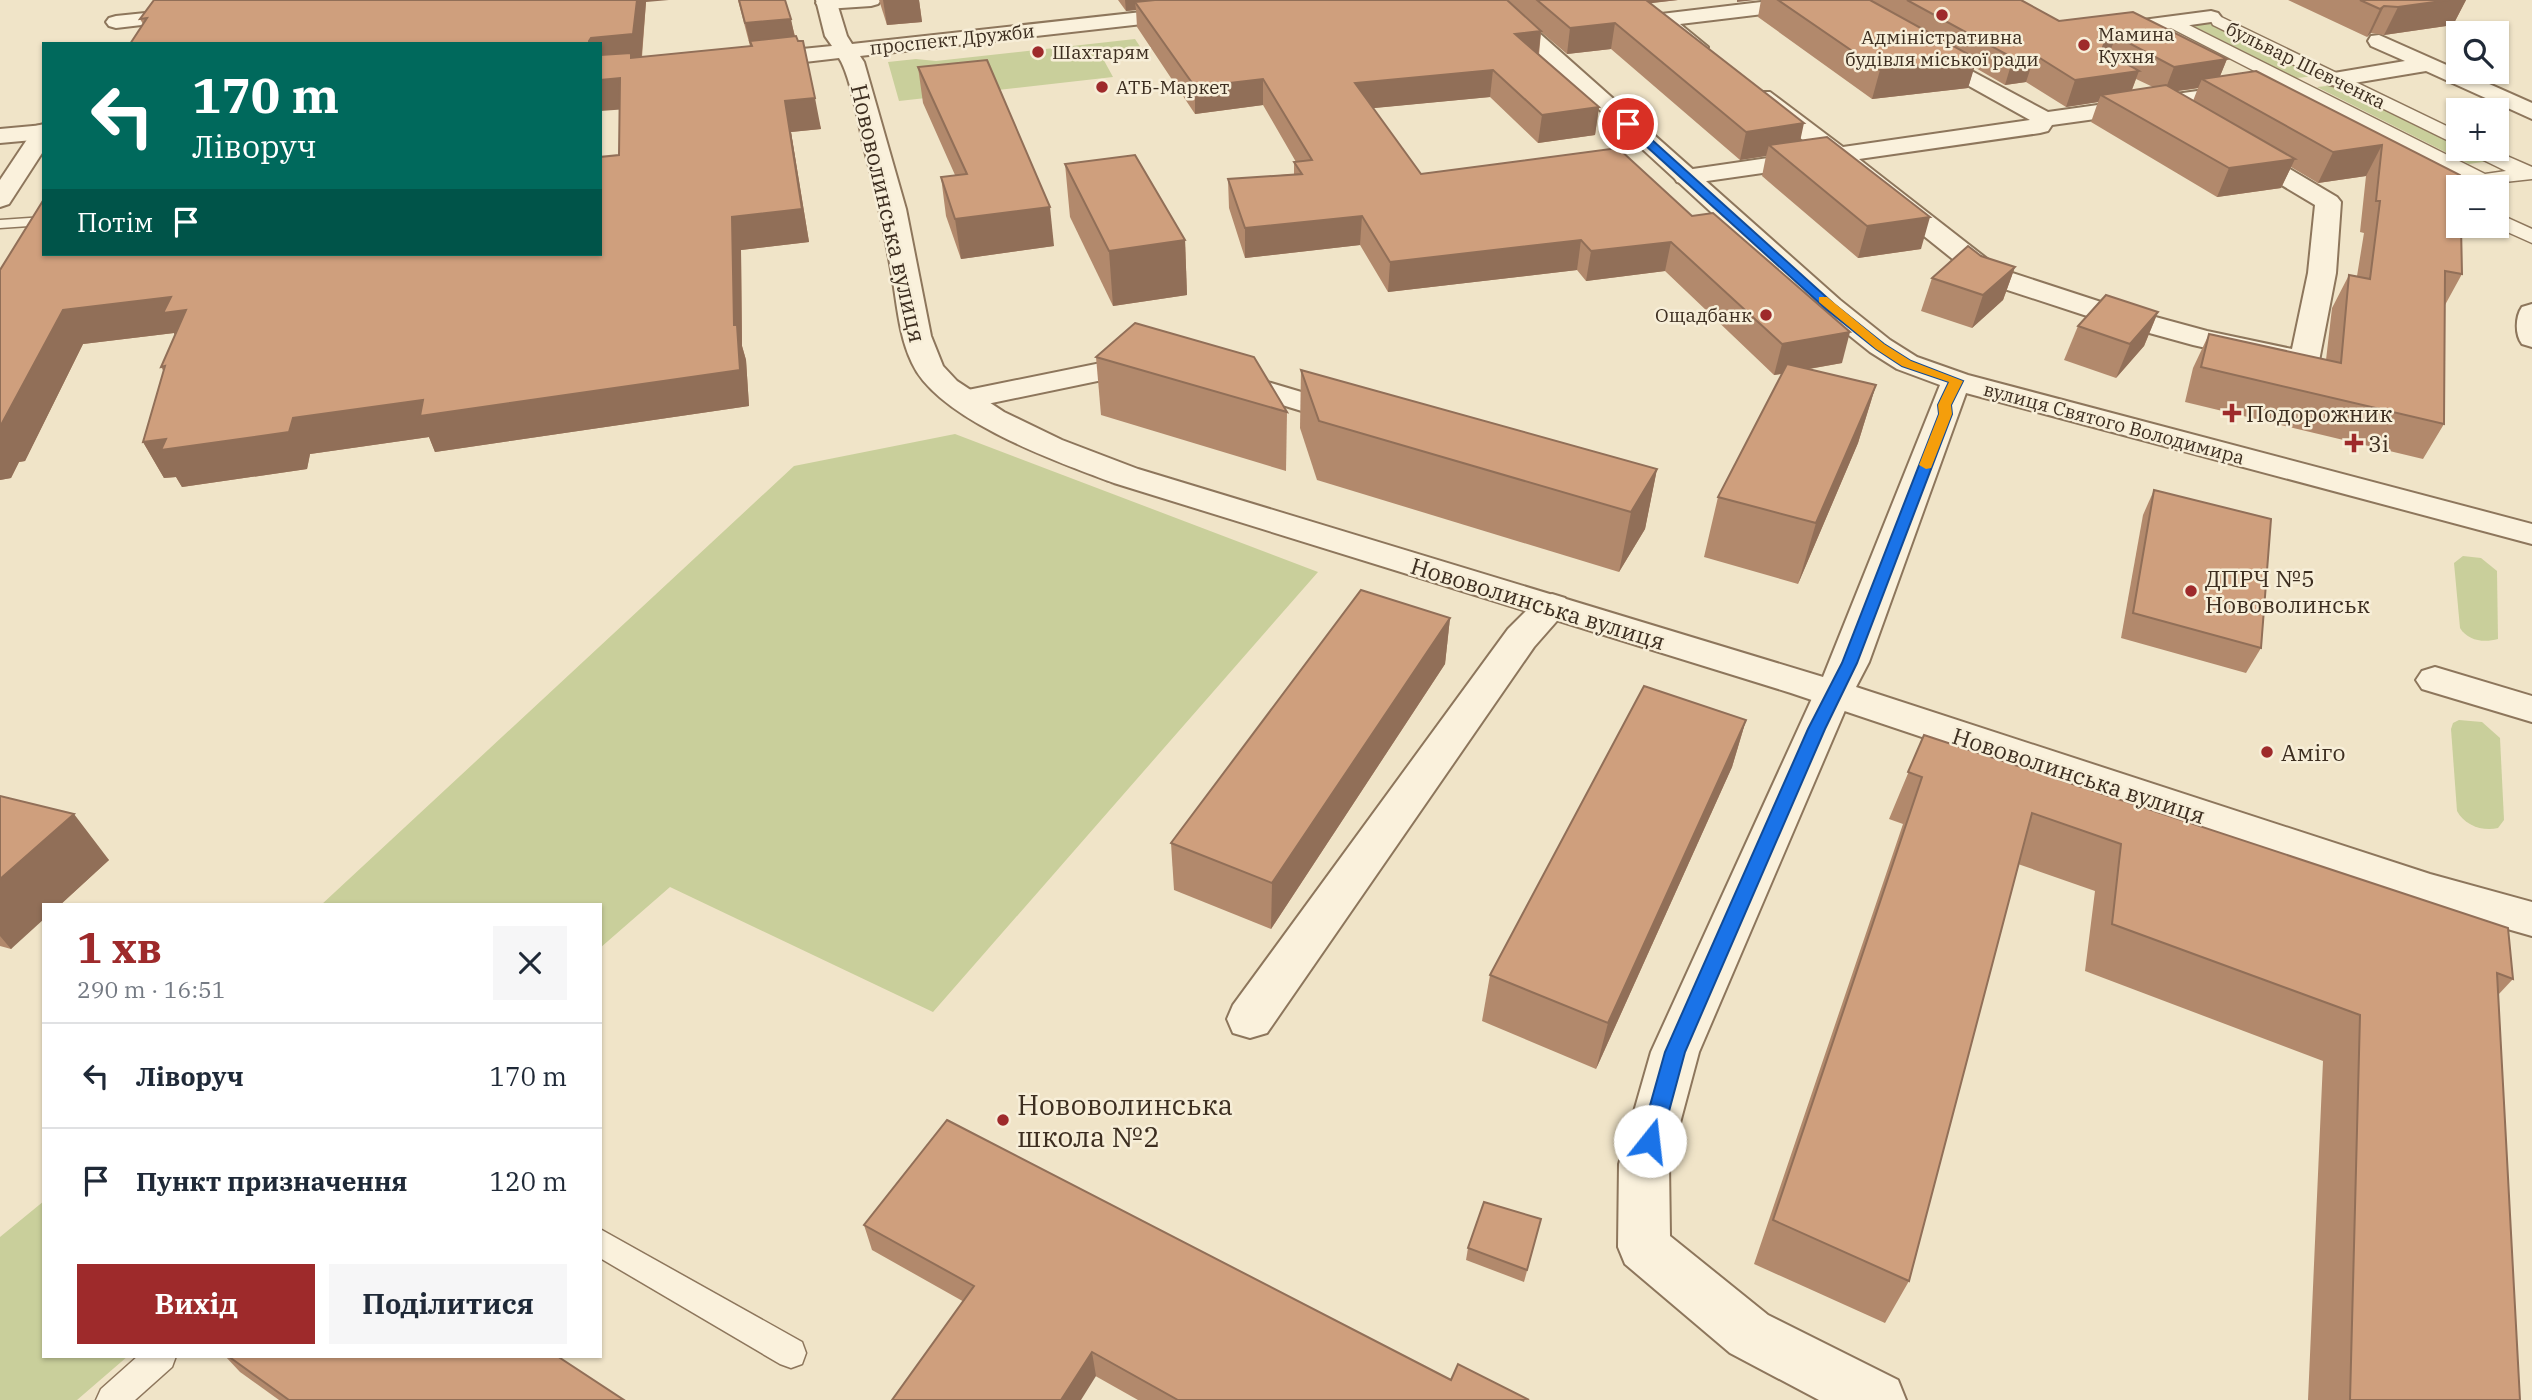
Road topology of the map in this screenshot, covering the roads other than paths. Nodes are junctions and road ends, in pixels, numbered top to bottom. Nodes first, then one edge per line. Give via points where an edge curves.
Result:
1 (131, 0) edge
2 (871, 0) edge
3 (1490, 0) edge
4 (826, 2) edge
5 (1837, 2) edge
6 (1209, 11) edge
7 (208, 13) edge
8 (2211, 18) joint
9 (116, 22) junction
10 (2172, 22) junction
11 (2135, 27) joint
12 (2159, 39) edge
13 (2379, 41) edge
14 (103, 42) edge
15 (1910, 43) edge
16 (847, 51) junction
17 (1717, 62) edge
18 (733, 64) edge
19 (2428, 64) junction
20 (2230, 77) edge
21 (1739, 79) edge
22 (2336, 79) junction
23 (2129, 85) edge
24 (2296, 85) junction
25 (2260, 93) junction
26 (2161, 103) junction
27 (2532, 112) edge
28 (2044, 119) junction
29 (2197, 124) edge
30 (42, 132) edge
31 (2446, 134) edge
32 (42, 135) edge
33 (0, 136) edge
34 (2221, 138) edge
35 (1838, 155) junction
36 (2502, 161) edge
37 (2530, 174) edge
38 (2472, 175) edge
39 (2509, 176) edge
40 (1686, 177) junction
41 (0, 199) edge
42 (42, 221) edge
43 (0, 225) edge
44 (2509, 225) edge
45 (2532, 237) edge
46 (2532, 313) edge
47 (2532, 338) edge
48 (1956, 381) junction
49 (963, 400) junction
50 (1377, 425) edge
51 (2532, 534) edge
52 (1552, 606) junction
53 (2435, 680) dead end
54 (1833, 694) junction
55 (2532, 709) edge
56 (2532, 919) edge
57 (1250, 1019) dead end
58 (602, 1243) edge
59 (791, 1353) dead end
60 (159, 1358) edge
61 (112, 1400) edge
62 (1878, 1400) edge

1 - 9 street
2 - 4 street
3 - 40 street, вулиця Святого Володимира
4 - 16 street, Нововолинська вулиця via 836,36
5 - 17 street via 1661,20
6 - 16 street, проспект Дружби
7 - 9 street
8 - 10 street, бульвар Шевченка
8 - 22 street, бульвар Шевченка
9 - 14 street
10 - 11 street, бульвар Шевченка
10 - 24 street
11 - 12 street, бульвар Шевченка
13 - 19 street
15 - 28 street
16 - 18 street, проспект Дружби
16 - 49 street, Нововолинська вулиця via 893,209 920,345 931,371
19 - 22 street
19 - 27 street
20 - 25 street, бульвар Шевченка
21 - 35 street
22 - 24 street
22 - 31 street, бульвар Шевченка
23 - 26 street
24 - 25 street
24 - 38 street
25 - 26 street
26 - 28 street
26 - 29 street
28 - 35 street via 2040,126
30 - 33 street
32 - 41 street
34 - 35 street via 2328,202 2322,272 2304,361 2191,336 1990,275
35 - 40 street
36 - 37 street
37 - 39 street
40 - 48 street, вулиця Святого Володимира via 1880,346 1907,363
42 - 43 lane
44 - 45 street
46 - 47 street
48 - 51 street, вулиця Святого Володимира
48 - 54 street via 1850,663
49 - 50 street via 1164,359
49 - 52 street, Нововолинська вулиця via 1068,456
52 - 54 street, Нововолинська вулиця
52 - 57 street via 1521,638
53 - 55 street
54 - 56 street, Нововолинська вулиця via 2428,890
54 - 62 street via 1675,1052 1644,1164 1644,1247 1749,1334
58 - 59 lane
60 - 61 lane

